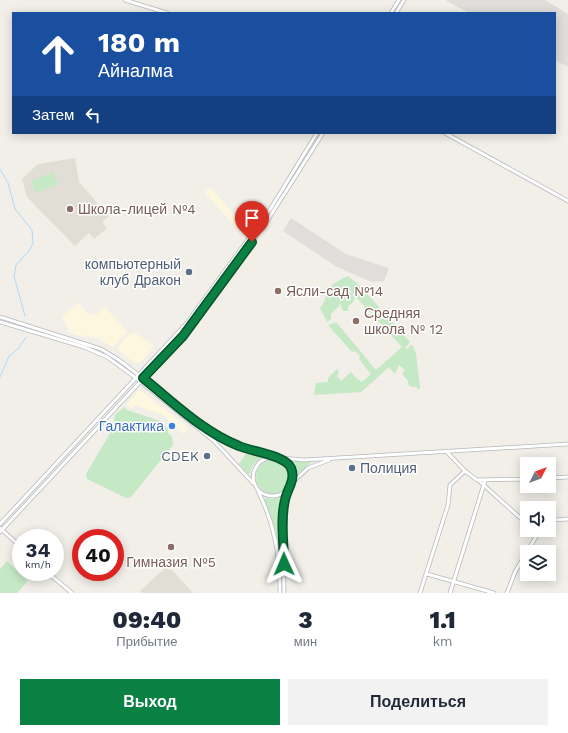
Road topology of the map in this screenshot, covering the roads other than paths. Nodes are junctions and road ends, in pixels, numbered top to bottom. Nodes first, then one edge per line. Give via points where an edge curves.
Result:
1 (125, 0) edge
2 (399, 0) edge
3 (404, 0) edge
4 (164, 12) edge
5 (392, 12) edge
6 (397, 12) edge
7 (316, 134) edge
8 (322, 134) edge
9 (447, 134) edge
10 (290, 177) junction
11 (294, 180) junction
12 (568, 201) edge
13 (203, 301) junction
14 (207, 304) junction
15 (0, 318) edge
16 (0, 322) edge
17 (118, 362) junction
18 (138, 376) junction
19 (141, 380) junction
20 (159, 394) junction
21 (79, 439) junction
22 (83, 443) junction
23 (568, 444) edge
24 (447, 452) junction
25 (272, 457) junction
26 (279, 458) junction
27 (335, 458) junction
28 (465, 471) junction
29 (568, 477) edge
30 (556, 478) edge
31 (520, 479) edge
32 (42, 480) junction
33 (477, 480) junction
34 (485, 481) junction
35 (45, 483) junction
36 (484, 485) junction
37 (290, 486) junction
38 (255, 487) junction
39 (288, 489) junction
40 (520, 518) edge
41 (568, 519) edge
42 (556, 520) edge
43 (1, 523) edge
44 (1, 530) edge
45 (535, 537) edge
46 (12, 539) edge
47 (427, 574) junction
48 (58, 581) edge
49 (454, 581) junction
50 (72, 593) edge
51 (280, 593) edge
52 (284, 593) edge
53 (420, 593) edge
54 (450, 593) edge
55 (494, 593) edge
56 (507, 593) edge

1 - 4 street
2 - 5 street
3 - 6 street
7 - 10 street
8 - 11 street
9 - 12 street
10 - 11 street
10 - 13 street via 271,208
11 - 14 street
13 - 14 street
13 - 18 street via 186,324
14 - 19 street via 183,336
15 - 17 street via 96,347
16 - 17 street via 92,350
17 - 18 street
18 - 19 street
18 - 21 street
19 - 20 street
19 - 22 street
20 - 25 street via 221,438 242,448
20 - 38 street via 214,441
21 - 22 street
21 - 32 street
22 - 35 street
23 - 24 street
24 - 27 street
24 - 28 street
25 - 26 street
25 - 38 street via 257,464 253,474
26 - 27 street
26 - 37 street via 291,469
27 - 37 street via 308,468
28 - 33 street
28 - 47 street via 450,485 448,505
29 - 30 street
31 - 34 street
32 - 35 street
32 - 43 street
33 - 34 street
33 - 36 street
34 - 36 street
35 - 44 street
36 - 40 street
36 - 49 street
37 - 39 street
38 - 39 street via 264,495 274,496
38 - 51 street via 264,504 276,540
39 - 52 street via 283,508
41 - 42 street
44 - 46 street
45 - 56 street via 515,572
47 - 49 street
47 - 53 street
48 - 50 street
49 - 54 street
49 - 55 street

